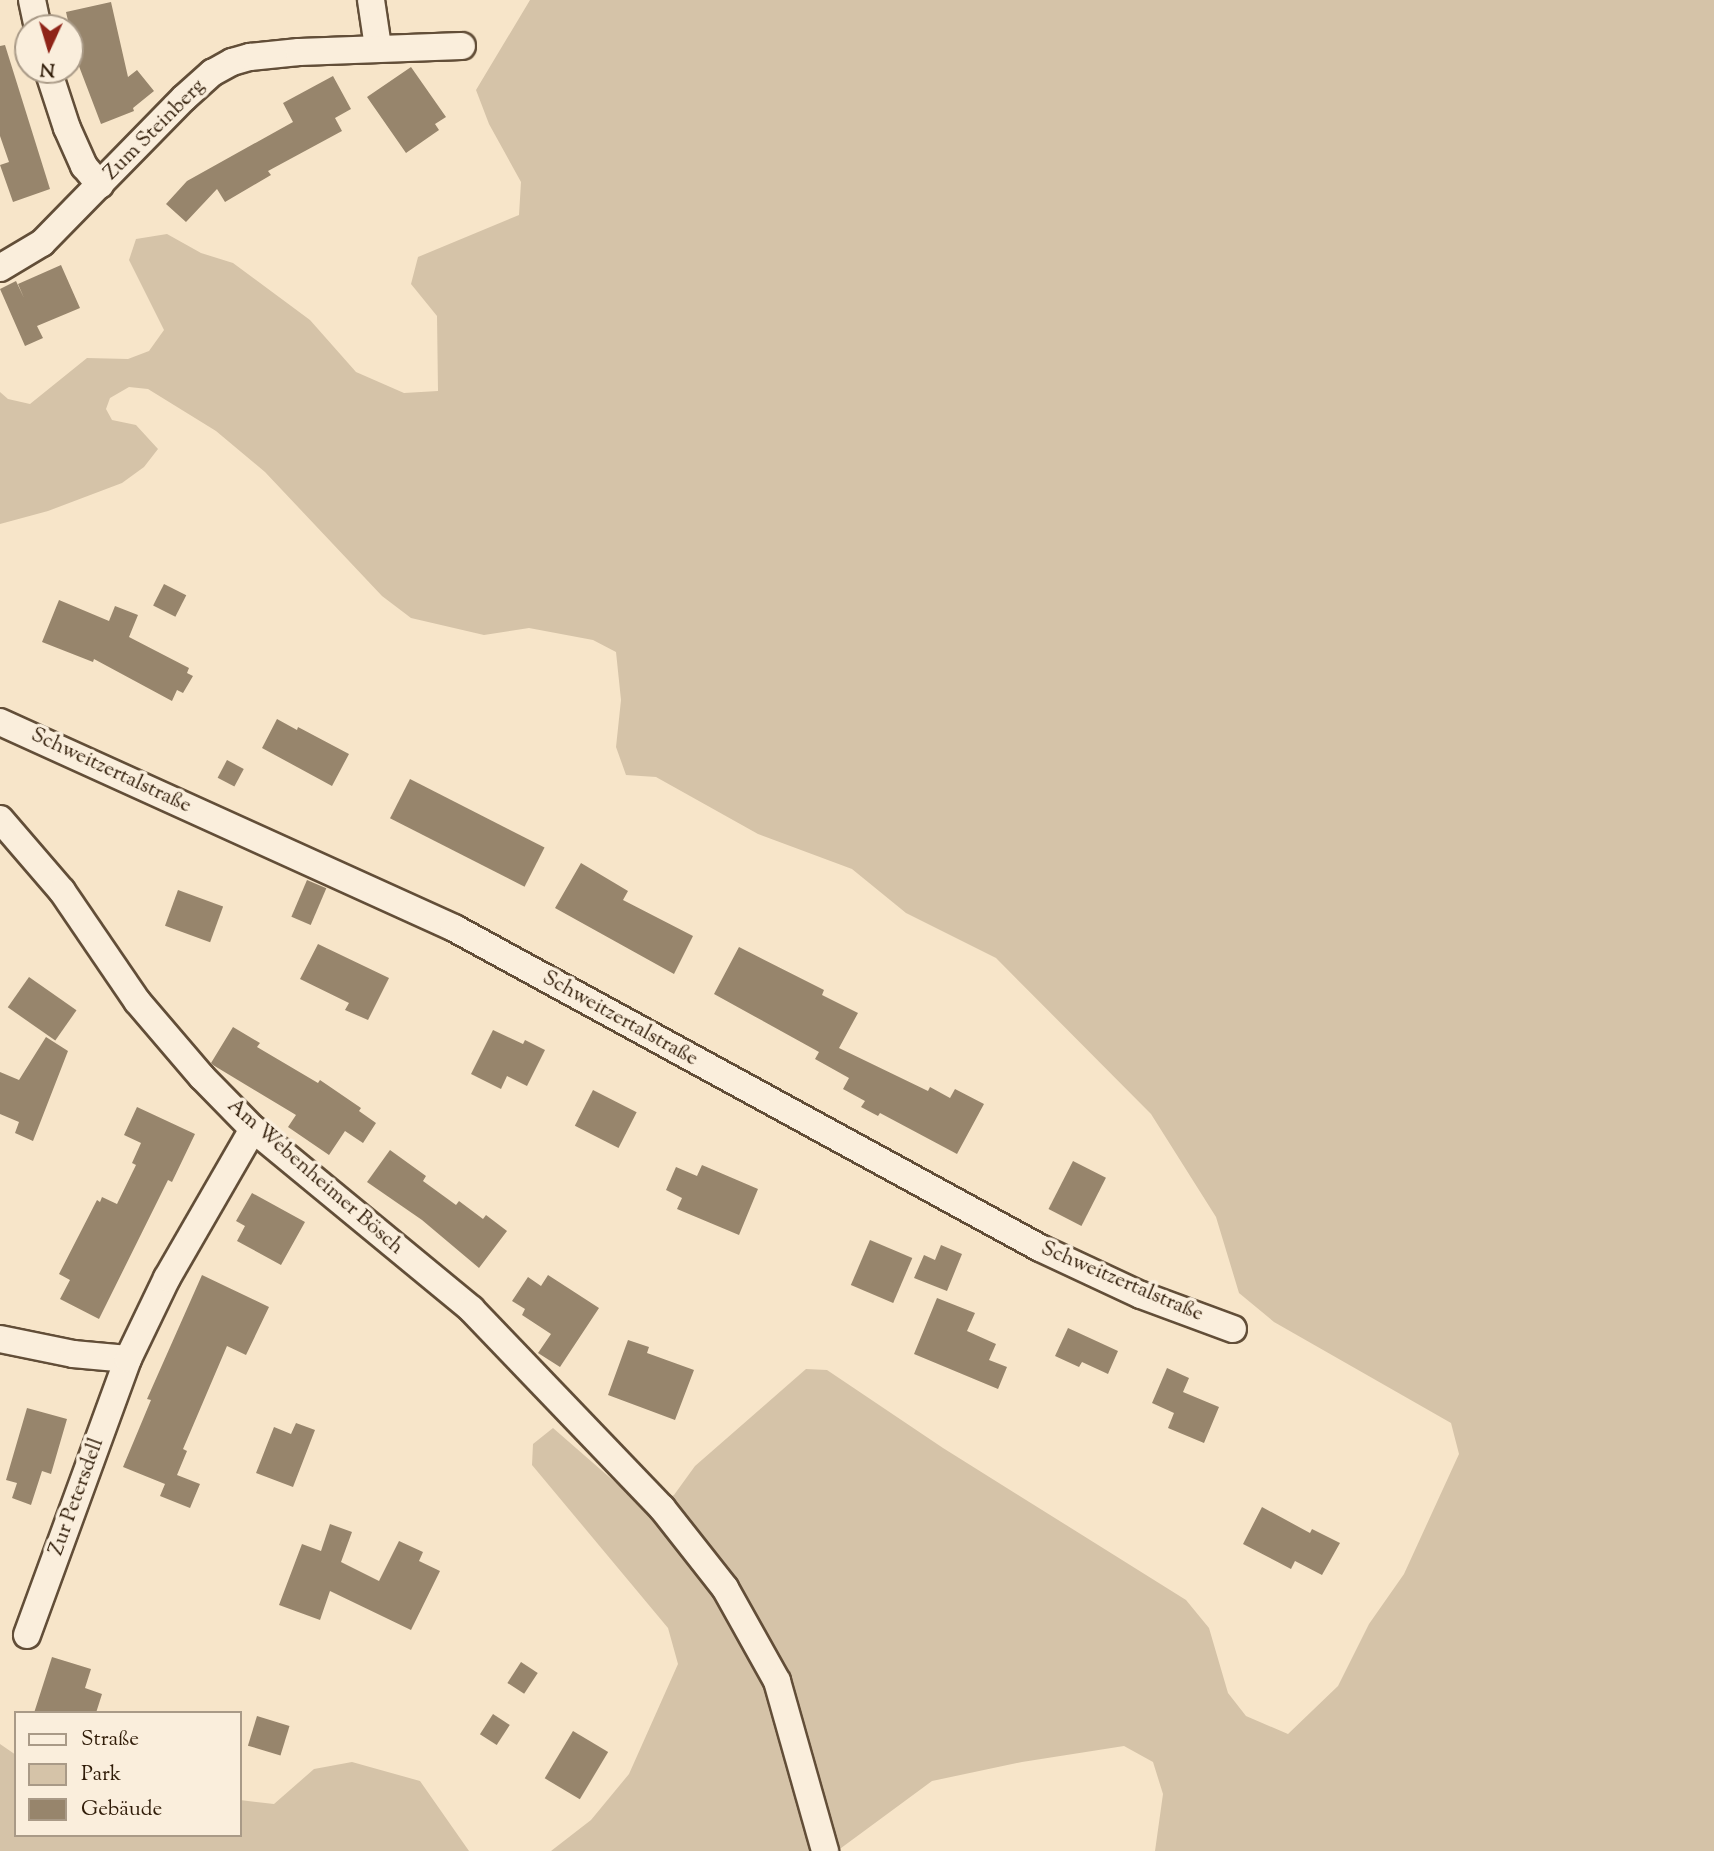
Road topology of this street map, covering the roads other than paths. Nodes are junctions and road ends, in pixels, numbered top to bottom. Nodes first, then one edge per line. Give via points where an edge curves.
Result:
1 (371, 0) edge
2 (462, 46) dead end
3 (378, 47) junction
4 (53, 84) edge
5 (100, 185) junction
6 (0, 268) edge
7 (0, 722) edge
8 (0, 818) edge
9 (253, 1129) junction
10 (1233, 1328) dead end
11 (0, 1339) edge
12 (128, 1359) junction
13 (27, 1635) dead end
14 (825, 1851) edge

1 - 3 street
2 - 3 street, Zum Steinberg
3 - 5 street, Zum Steinberg via 232,62 184,98
4 - 5 street via 72,141
5 - 6 street, Zum Steinberg via 42,243
7 - 10 street, Schweitzertalstraße via 454,928 1040,1248 1141,1295
8 - 9 street, Am Webenheimer Bösch via 62,891 137,1001
9 - 12 street, Zur Petersdell via 167,1278
9 - 14 street, Am Webenheimer Bösch via 471,1309 662,1508 725,1588 777,1681
11 - 12 street via 73,1354
12 - 13 street, Zur Petersdell

